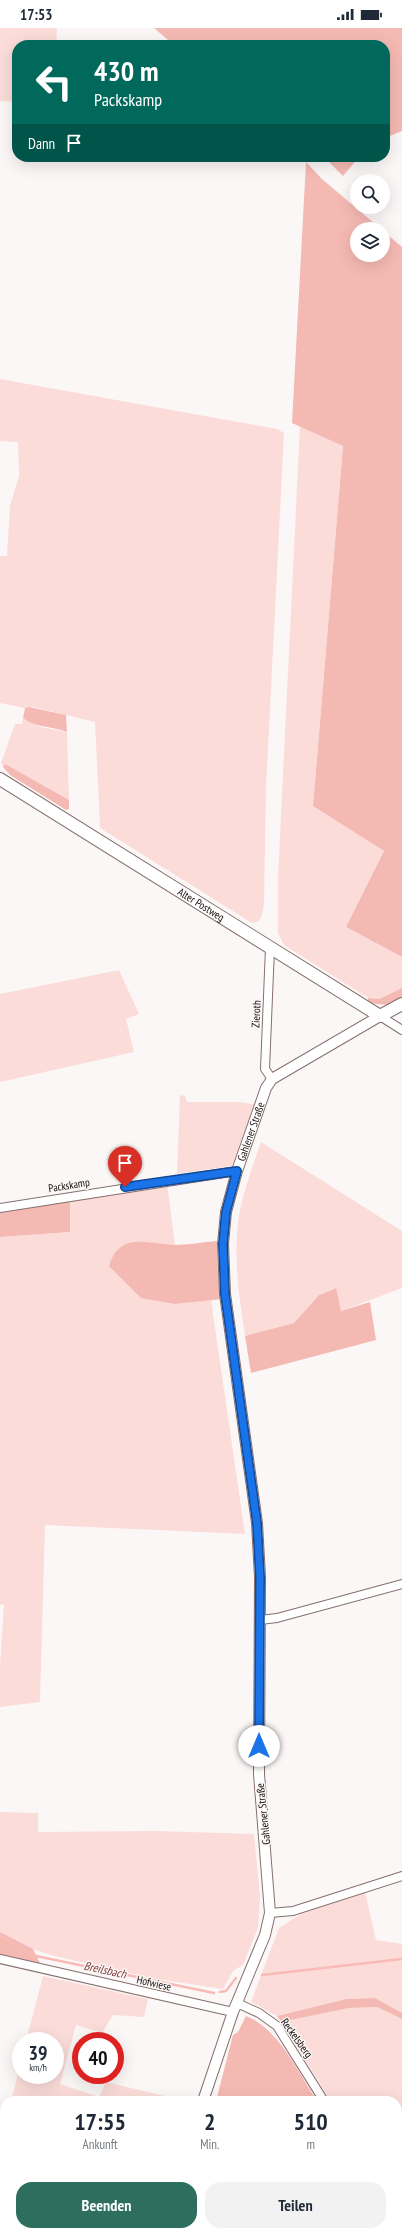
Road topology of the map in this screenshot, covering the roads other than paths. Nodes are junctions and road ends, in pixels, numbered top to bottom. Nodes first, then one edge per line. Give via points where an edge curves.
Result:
1 (0, 779) edge
2 (270, 948) junction
3 (402, 1004) edge
4 (380, 1016) junction
5 (402, 1030) edge
6 (272, 1079) junction
7 (237, 1171) junction
8 (0, 1208) edge
9 (402, 1584) edge
10 (260, 1620) junction
11 (402, 1876) edge
12 (270, 1913) junction
13 (0, 1959) edge
14 (235, 2007) junction
15 (205, 2096) edge
16 (321, 2096) edge

1 - 2 main road, Alter Postweg
2 - 4 main road, Alter Postweg
2 - 6 street, Zieroth via 265,1069
3 - 4 main road
4 - 5 street, Alter Postweg
4 - 6 street
6 - 7 street, Gahlener Straße via 266,1088
7 - 8 street, Packskamp
7 - 10 street, Gahlener Straße via 226,1212 223,1258 225,1294 257,1523
9 - 10 street via 277,1618
10 - 12 street, Gahlener Straße via 258,1774
11 - 12 street via 293,1911
12 - 14 street, Gahlener Straße via 265,1935
13 - 14 street, Hofwiese
14 - 15 street, Gahlener Straße
14 - 16 street, Reckelsberg via 260,2013 277,2026

